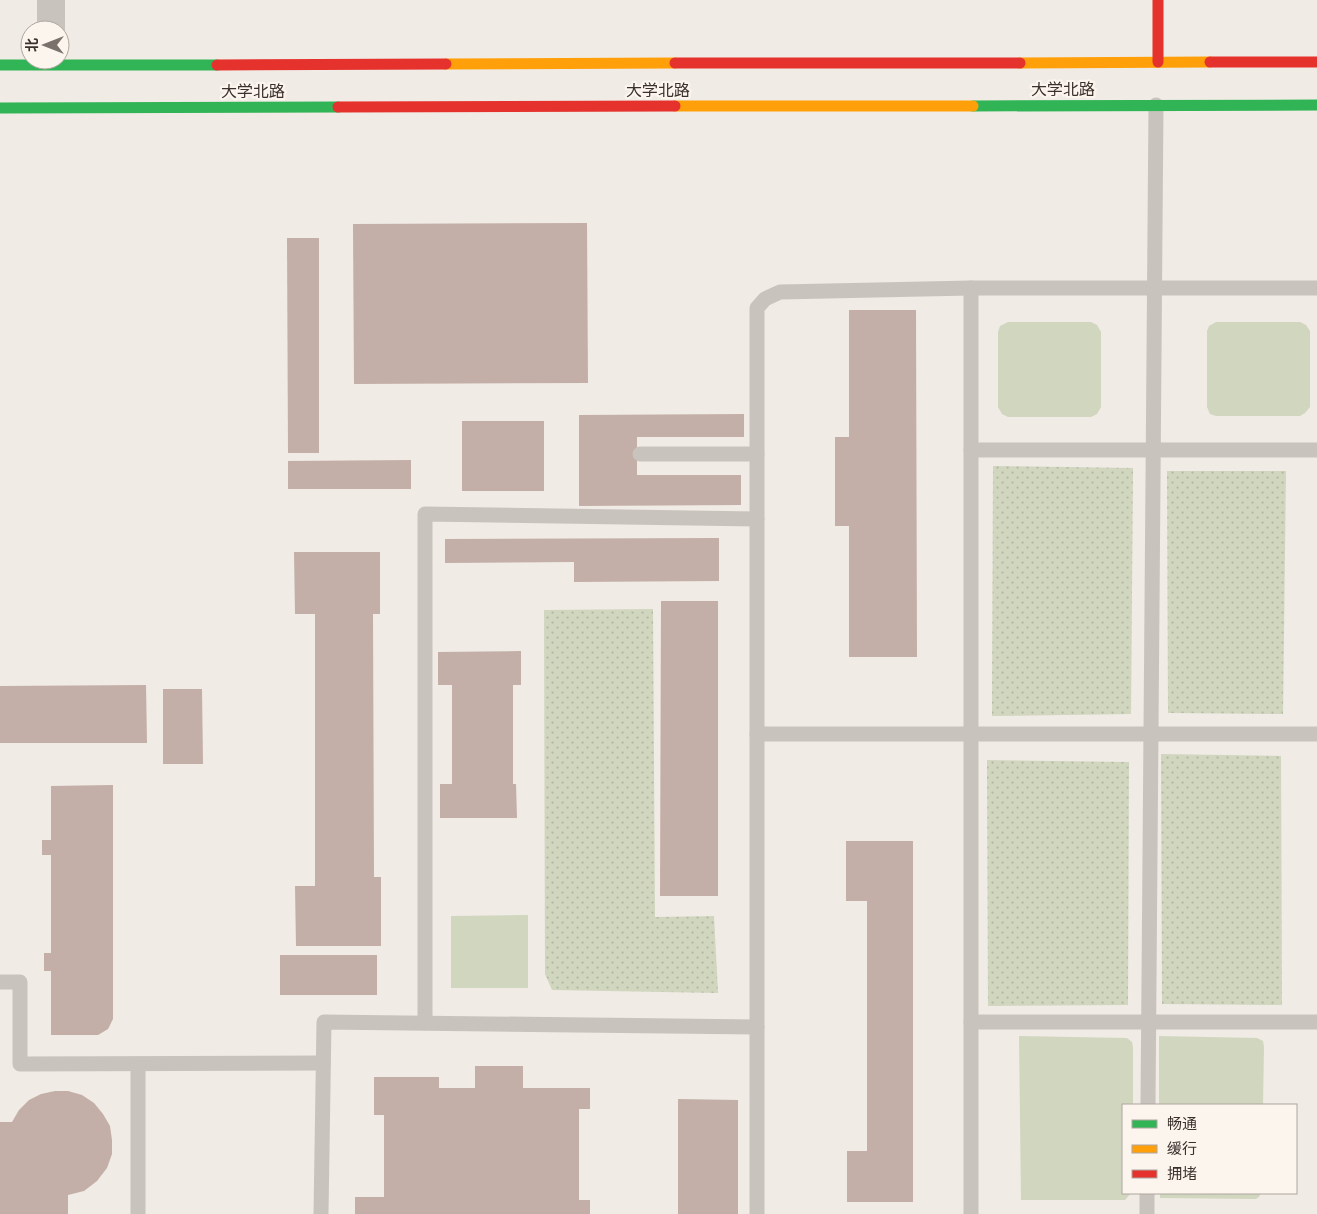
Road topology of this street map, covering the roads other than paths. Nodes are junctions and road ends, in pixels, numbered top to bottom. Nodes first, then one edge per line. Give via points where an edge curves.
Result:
1 (51, 0) edge
2 (1158, 0) edge
3 (51, 20) edge
4 (70, 62) edge
5 (1158, 62) junction
6 (1317, 62) edge
7 (20, 63) edge
8 (0, 64) edge
9 (1156, 105) junction
10 (1317, 105) edge
11 (0, 108) edge
12 (971, 288) junction
13 (1154, 288) junction
14 (1317, 288) edge
15 (971, 450) junction
16 (1153, 450) junction
17 (1317, 450) edge
18 (640, 454) dead end
19 (757, 454) junction
20 (757, 519) junction
21 (757, 734) junction
22 (971, 734) junction
23 (1151, 734) junction
24 (1317, 734) edge
25 (0, 982) edge
26 (971, 1022) junction
27 (1148, 1022) junction
28 (1317, 1022) edge
29 (426, 1023) junction
30 (757, 1027) junction
31 (323, 1063) junction
32 (138, 1064) junction
33 (1148, 1104) edge
34 (1147, 1194) edge
35 (138, 1214) edge
36 (321, 1214) edge
37 (757, 1214) edge
38 (971, 1214) edge
39 (1147, 1214) edge

1 - 3 street
2 - 5 main road
4 - 5 main road, 大学北路
5 - 6 main road, 大学北路
7 - 8 main road, 大学北路
9 - 10 main road, 大学北路
9 - 11 main road, 大学北路
9 - 13 lane
12 - 13 lane
12 - 15 lane
12 - 19 lane via 780,292 765,299 757,308
13 - 14 lane
13 - 16 lane
15 - 16 lane
15 - 22 lane
16 - 17 lane
16 - 23 lane
18 - 19 lane
19 - 20 lane
20 - 21 lane
20 - 29 lane via 426,514
21 - 22 lane
21 - 30 lane
22 - 23 lane
22 - 26 lane
23 - 24 lane
23 - 27 lane
25 - 32 lane via 20,982 20,1064
26 - 27 lane
26 - 38 lane
27 - 28 lane
27 - 33 lane
29 - 30 lane
29 - 31 lane via 324,1022
30 - 37 lane
31 - 32 lane
31 - 36 lane
32 - 35 lane
34 - 39 lane

